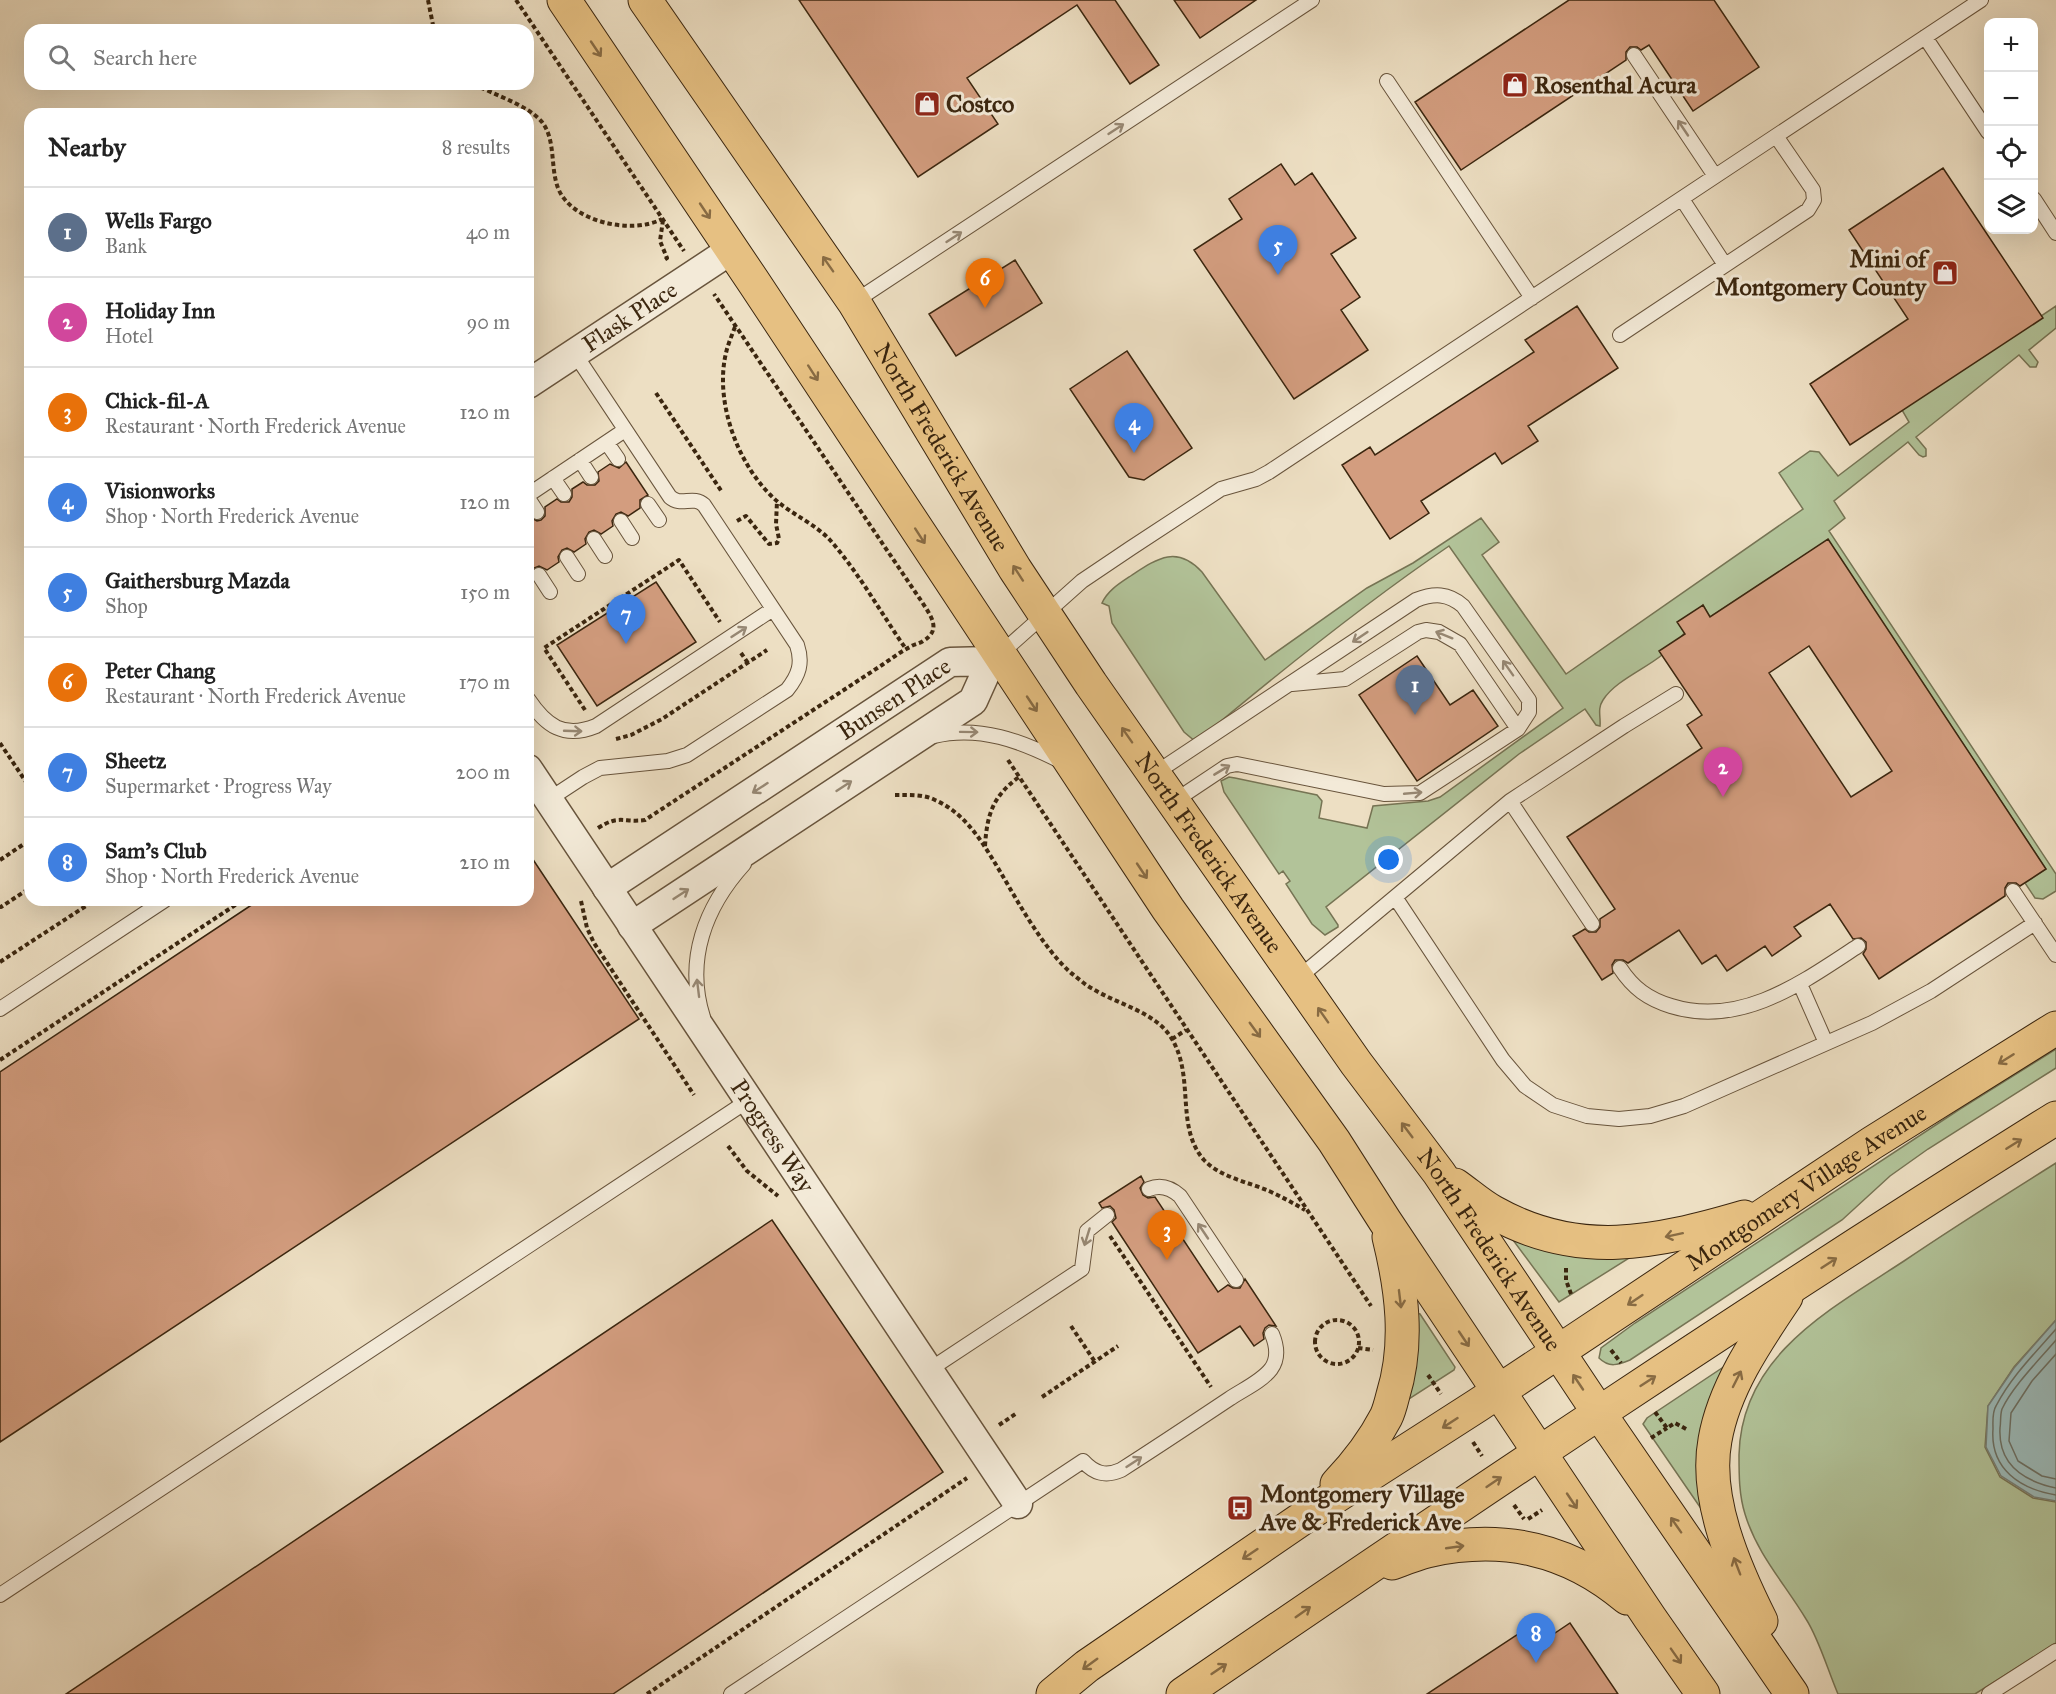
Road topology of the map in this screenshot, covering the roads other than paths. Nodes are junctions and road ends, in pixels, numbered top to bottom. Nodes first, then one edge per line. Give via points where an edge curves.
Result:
1 (564, 0) edge
2 (645, 0) edge
3 (1312, 0) edge
4 (1981, 0) edge
5 (1925, 37) junction
6 (1634, 55) dead end
7 (1387, 81) dead end
8 (1985, 126) edge
9 (1776, 136) junction
10 (1715, 176) junction
11 (1682, 199) junction
12 (2038, 205) edge
13 (2056, 233) edge
14 (731, 250) junction
15 (1725, 265) junction
16 (1532, 298) junction
17 (854, 302) junction
18 (1620, 334) dead end
19 (574, 354) junction
20 (534, 380) edge
21 (626, 430) junction
22 (607, 443) junction
23 (618, 459) dead end
24 (580, 460) junction
25 (591, 477) dead end
26 (553, 478) junction
27 (534, 492) edge
28 (564, 494) dead end
29 (648, 504) dead end
30 (534, 507) edge
31 (537, 512) dead end
32 (659, 520) dead end
33 (621, 521) dead end
34 (632, 538) dead end
35 (594, 539) dead end
36 (605, 555) dead end
37 (567, 557) dead end
38 (578, 574) dead end
39 (539, 575) dead end
40 (550, 592) dead end
41 (773, 609) junction
42 (1046, 614) junction
43 (995, 658) junction
44 (1289, 685) junction
45 (1676, 694) dead end
46 (534, 708) edge
47 (1518, 729) junction
48 (912, 741) junction
49 (1075, 769) junction
50 (1155, 774) junction
51 (534, 778) edge
52 (548, 800) junction
53 (1510, 801) junction
54 (1173, 802) junction
55 (771, 834) junction
56 (607, 888) junction
57 (2013, 891) dead end
58 (1395, 897) junction
59 (156, 906) edge
60 (2035, 923) junction
61 (1592, 924) dead end
62 (632, 926) junction
63 (1858, 946) dead end
64 (2056, 955) edge
65 (1620, 968) dead end
66 (1297, 979) junction
67 (1800, 984) junction
68 (0, 1009) edge
69 (2056, 1028) edge
70 (1826, 1043) junction
71 (712, 1045) junction
72 (749, 1100) junction
73 (2056, 1118) edge
74 (1439, 1173) junction
75 (1149, 1189) dead end
76 (1771, 1209) junction
77 (1104, 1218) road end
78 (1385, 1221) junction
79 (1236, 1280) dead end
80 (1794, 1285) junction
81 (1272, 1334) dead end
82 (1558, 1352) junction
83 (929, 1370) junction
84 (1498, 1391) junction
85 (1599, 1413) junction
86 (1539, 1452) junction
87 (1018, 1504) junction
88 (1316, 1509) junction
89 (1359, 1574) junction
90 (0, 1595) edge
91 (1650, 1618) junction
92 (2056, 1651) edge
93 (730, 1694) edge
94 (1053, 1694) edge
95 (1183, 1694) edge
96 (1703, 1694) edge
97 (1792, 1694) edge
98 (1799, 1694) edge
99 (1989, 1694) edge

1 -> 14 main road
17 -> 2 main road, North Frederick Avenue
17 -> 3 lane
4 - 5 lane
5 - 8 lane
5 - 9 lane
10 -> 6 lane
7 - 16 lane
9 - 10 lane
9 - 15 lane via 1813,190 1814,200 1808,210
10 - 11 lane
11 - 15 lane
11 - 16 lane
12 - 13 lane
14 - 19 street, Flask Place
14 -> 43 main road
15 - 18 lane
16 - 42 lane via 1269,472 1215,493 1082,581
42 -> 17 main road, North Frederick Avenue
19 - 20 street, Flask Place
19 - 21 lane
21 - 22 lane
21 - 41 lane via 673,500 696,500 704,505
22 - 23 lane
22 - 24 lane
24 - 25 lane
24 - 26 lane
26 - 27 lane
26 - 28 lane
29 - 32 lane
30 - 31 lane
33 - 34 lane
35 - 36 lane
37 - 38 lane
39 - 40 lane
46 -> 41 lane via 549,725 565,731 581,732 596,726
41 - 52 lane via 801,657 800,669 787,690 687,755 668,761 600,768
42 - 43 lane
50 -> 42 main road, North Frederick Avenue
43 - 48 street, Bunsen Place via 973,701
43 -> 49 main road
43 -> 56 street, Bunsen Place via 950,662
47 -> 44 lane via 1460,644 1439,632 1418,632 1345,679
47 -> 44 lane via 1529,712 1527,696 1469,612 1442,595 1416,600
44 - 50 lane
45 - 53 lane
54 -> 47 lane via 1227,766 1237,764 1384,794 1420,793
48 -> 49 lane via 946,733 993,735 1031,746
55 -> 48 street, Bunsen Place
49 -> 78 main road via 1168,909 1334,1141
50 - 54 main road, North Frederick Avenue
51 - 52 street, Progress Way
52 - 56 street, Progress Way
53 - 58 lane
53 - 61 lane
54 - 66 main road, North Frederick Avenue
62 -> 55 street, Bunsen Place
71 -> 55 lane via 696,982 702,934 723,888
56 - 62 street, Progress Way
57 - 60 lane
58 - 66 lane
58 - 70 lane via 1503,1060 1525,1086 1554,1105 1587,1116 1650,1116 1684,1106
59 - 68 lane
60 - 64 lane
60 - 70 lane via 1902,1008
62 - 71 street, Progress Way
63 - 67 lane
65 - 67 lane via 1642,993 1659,1002 1696,1011 1715,1012 1752,1005
74 -> 66 main road, North Frederick Avenue
67 - 70 lane
69 -> 76 main road, Montgomery Village Avenue
71 - 72 street, Progress Way
72 - 83 street, Progress Way
72 - 90 lane
80 -> 73 main road
76 -> 74 main road via 1646,1240 1569,1241 1530,1230 1491,1211
74 - 82 main road, North Frederick Avenue
79 -> 75 lane via 1180,1196 1164,1187
76 -> 82 main road, Montgomery Village Avenue
77 -> 83 lane via 1085,1235 1082,1269
78 -> 84 main road
78 -> 88 main road via 1396,1267 1403,1329 1398,1378 1386,1416 1365,1450
85 -> 80 main road
98 -> 80 main road via 1738,1571 1723,1531 1714,1478 1715,1441 1727,1398
87 -> 81 lane via 1083,1461 1100,1474 1120,1470 1264,1376 1276,1357
82 - 84 main road, Montgomery Village Avenue
85 -> 82 main road, North Frederick Avenue
83 - 87 street, Progress Way
84 - 86 main road
84 -> 88 main road, Montgomery Village Avenue
85 - 86 main road
97 -> 85 main road, North Frederick Avenue
89 -> 86 main road
86 -> 91 main road
87 - 93 lane
88 -> 94 main road via 1087,1666
89 -> 91 main road via 1427,1551 1481,1544 1514,1546 1547,1552 1582,1566
95 -> 89 main road
91 -> 96 main road
92 - 99 lane

